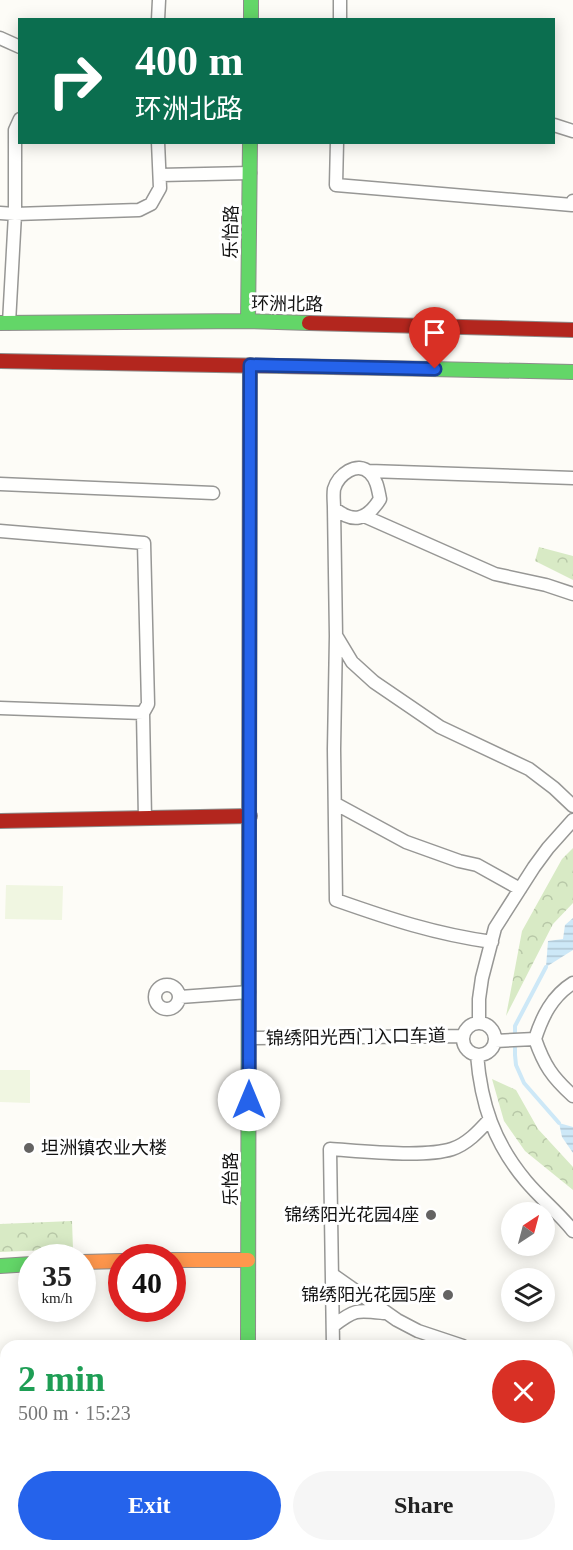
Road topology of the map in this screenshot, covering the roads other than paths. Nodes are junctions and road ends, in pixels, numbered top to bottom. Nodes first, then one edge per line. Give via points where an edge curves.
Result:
1 (159, 0) edge
2 (251, 0) edge
3 (340, 0) edge
4 (158, 18) edge
5 (251, 18) edge
6 (340, 18) edge
7 (0, 38) edge
8 (18, 46) edge
9 (18, 123) edge
10 (555, 125) edge
11 (573, 131) edge
12 (158, 144) edge
13 (250, 144) edge
14 (337, 144) edge
15 (250, 173) junction
16 (160, 175) junction
17 (573, 201) edge
18 (0, 213) edge
19 (15, 214) junction
20 (248, 321) junction
21 (5, 323) edge
22 (573, 330) edge
23 (0, 361) edge
24 (250, 365) junction
25 (573, 372) edge
26 (369, 471) junction
27 (573, 478) edge
28 (0, 484) edge
29 (213, 493) dead end
30 (334, 508) junction
31 (364, 516) junction
32 (0, 531) edge
33 (573, 594) edge
34 (336, 636) junction
35 (0, 708) edge
36 (143, 713) junction
37 (336, 804) junction
38 (573, 806) edge
39 (250, 816) junction
40 (146, 818) junction
41 (573, 820) edge
42 (0, 821) edge
43 (520, 889) junction
44 (492, 942) junction
45 (572, 988) edge
46 (249, 992) junction
47 (180, 997) dead end
48 (479, 1023) junction
49 (463, 1036) junction
50 (249, 1038) junction
51 (535, 1039) junction
52 (495, 1041) junction
53 (477, 1055) junction
54 (572, 1092) edge
55 (489, 1120) junction
56 (573, 1232) edge
57 (186, 1260) edge
58 (248, 1260) junction
59 (18, 1265) edge
60 (0, 1266) edge
61 (333, 1275) junction
62 (385, 1313) junction
63 (333, 1326) junction
64 (248, 1340) edge
65 (333, 1340) edge
66 (445, 1340) edge
67 (573, 1476) edge
68 (573, 1486) edge

1 - 4 street
2 - 5 street
3 - 6 street
7 - 8 street
9 - 19 street
10 - 11 street
12 - 16 street
13 - 15 street, 乐怡路
14 - 17 street via 336,184 572,205
15 - 16 street
15 - 20 street, 乐怡路
16 - 19 street via 160,188 152,204 139,210
18 - 19 street
19 - 21 street
20 - 21 street, 环洲北路
20 - 22 street, 环洲北路
23 - 24 street
24 - 25 street
24 - 39 street, 乐怡路
26 - 27 street
26 - 30 street via 351,469 339,477
26 - 31 street via 376,480 380,499
28 - 29 street
30 - 31 street via 344,516
30 - 34 street
31 - 33 street via 495,574
32 - 36 street via 144,543 148,704
34 - 37 street
34 - 38 street via 352,662 374,682 440,727 529,769
35 - 36 street
36 - 40 street
37 - 43 street via 406,842 477,865
37 - 44 street via 336,900 414,927
39 - 40 street
39 - 46 street, 乐怡路
40 - 42 street
41 - 43 street
43 - 44 street via 495,928
44 - 48 street via 478,999
45 - 51 street via 557,996 548,1008
46 - 47 street
46 - 50 street, 乐怡路
48 - 49 street via 469,1026
48 - 52 street via 489,1027
49 - 50 street, 锦绣阳光西门入口车道
49 - 53 street via 464,1046
50 - 58 street, 乐怡路
51 - 52 street
51 - 54 street via 554,1078
52 - 53 street via 487,1053
53 - 55 street
55 - 56 street via 513,1165
55 - 61 street via 464,1143 451,1149 386,1153 330,1149
57 - 58 street
58 - 64 street, 乐怡路
59 - 60 street
61 - 62 street
61 - 63 street
62 - 63 street via 349,1313
62 - 66 street
63 - 65 street
67 - 68 street

